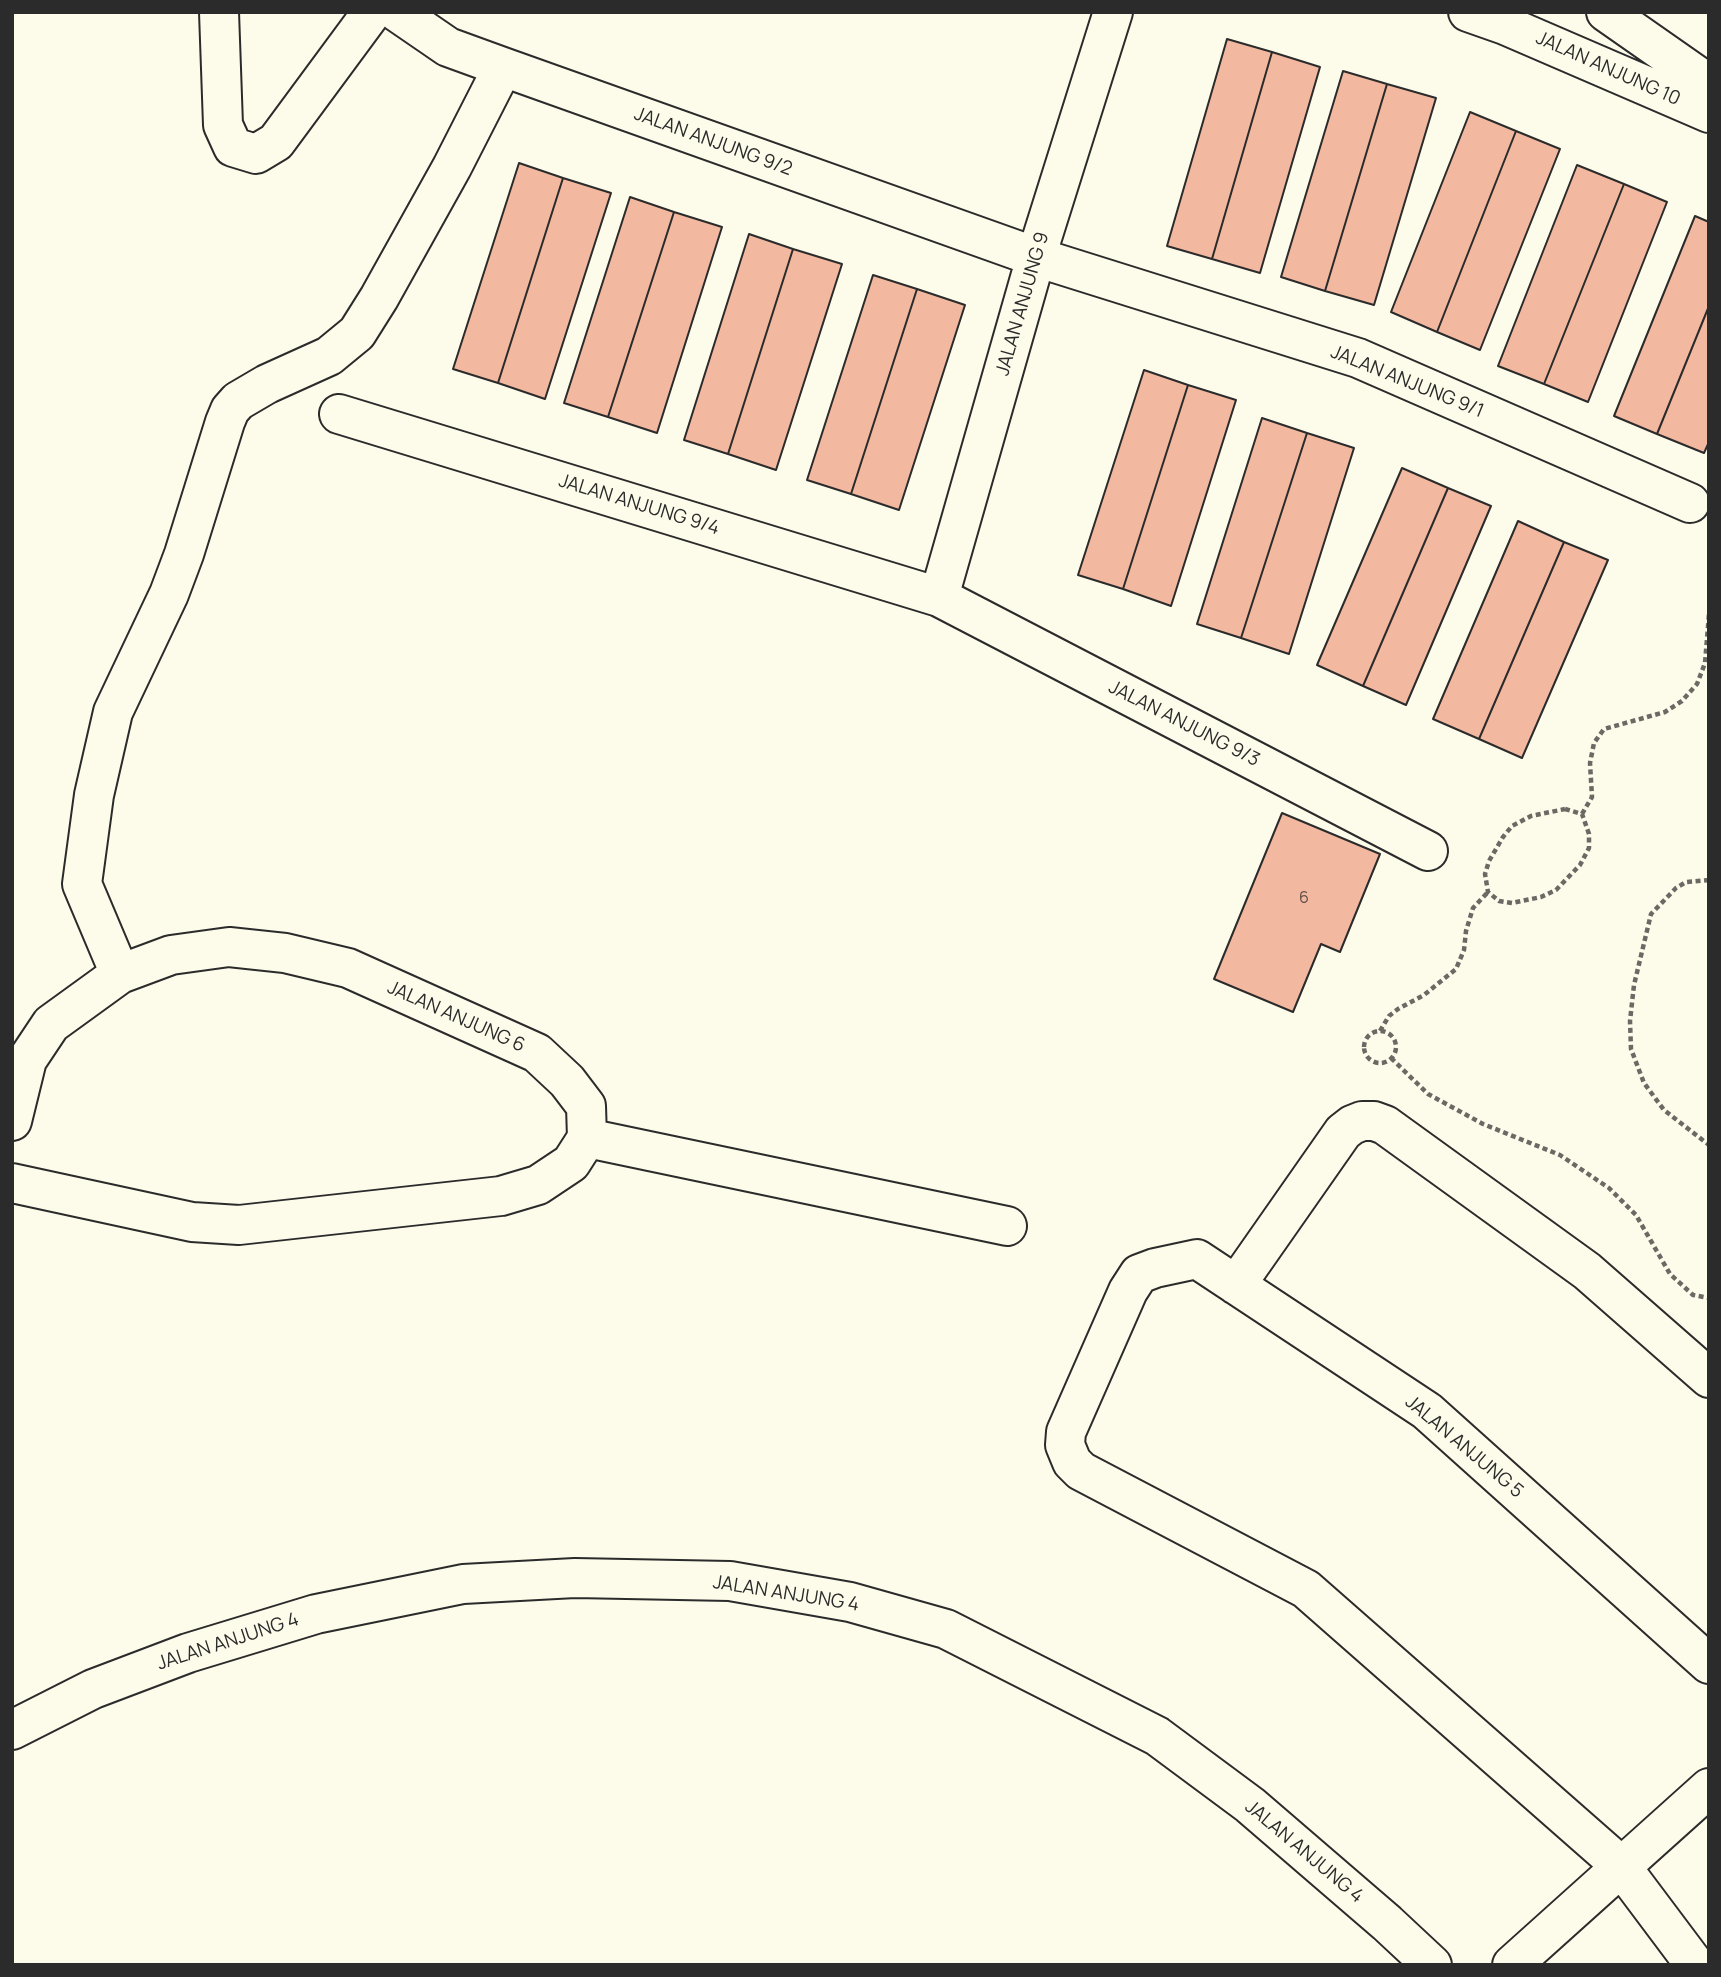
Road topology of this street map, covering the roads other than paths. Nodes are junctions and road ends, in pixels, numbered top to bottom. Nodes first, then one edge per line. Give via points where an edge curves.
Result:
1 (219, 12) edge
2 (372, 12) edge
3 (397, 12) edge
4 (1113, 12) edge
5 (1468, 12) edge
6 (1606, 12) edge
7 (503, 67) junction
8 (1709, 84) edge
9 (1709, 113) edge
10 (1036, 257) junction
11 (339, 414) dead end
12 (1690, 503) dead end
13 (939, 597) junction
14 (1428, 850) dead end
15 (120, 974) junction
16 (12, 1121) edge
17 (587, 1138) junction
18 (12, 1183) edge
19 (1007, 1227) dead end
20 (1236, 1285) junction
21 (1709, 1378) edge
22 (1709, 1664) edge
23 (12, 1730) edge
24 (1709, 1788) edge
25 (1620, 1866) junction
26 (1432, 1965) edge
27 (1512, 1965) edge
28 (1695, 1965) edge

1 - 2 street via 223,125 233,147 256,154 276,142
3 - 7 street, JALAN ANJUNG 9/2 via 448,47
4 - 10 street, JALAN ANJUNG 9
5 - 9 street, JALAN ANJUNG 10
6 - 8 street, JALAN ANJUNG 10
7 - 10 street, JALAN ANJUNG 9/2
7 - 15 street via 452,167 357,332 330,356 267,384 230,410 169,594 113,712 94,795 82,884
10 - 12 street, JALAN ANJUNG 9/1 via 1358,358
10 - 13 street, JALAN ANJUNG 9
11 - 13 street, JALAN ANJUNG 9/4
13 - 14 street, JALAN ANJUNG 9/3
15 - 16 street, JALAN ANJUNG 6 via 51,1024 27,1060
15 - 17 street, JALAN ANJUNG 6 via 172,955 229,947 285,953 348,968 537,1054 586,1106
17 - 18 street via 570,1163 538,1185 501,1196 239,1224 192,1222
17 - 19 street
20 - 21 street via 1343,1132 1362,1121 1374,1121 1587,1271
20 - 22 street, JALAN ANJUNG 5 via 1427,1411
20 - 25 street, JALAN ANJUNG 5 via 1197,1259 1139,1274 1066,1432 1065,1445 1072,1462 1081,1471 1306,1589
23 - 26 street, JALAN ANJUNG 4 via 93,1689 188,1653 316,1614 463,1584 575,1577 730,1581 850,1602 946,1629 1157,1736 1250,1805
24 - 25 street
25 - 27 street
25 - 28 street

